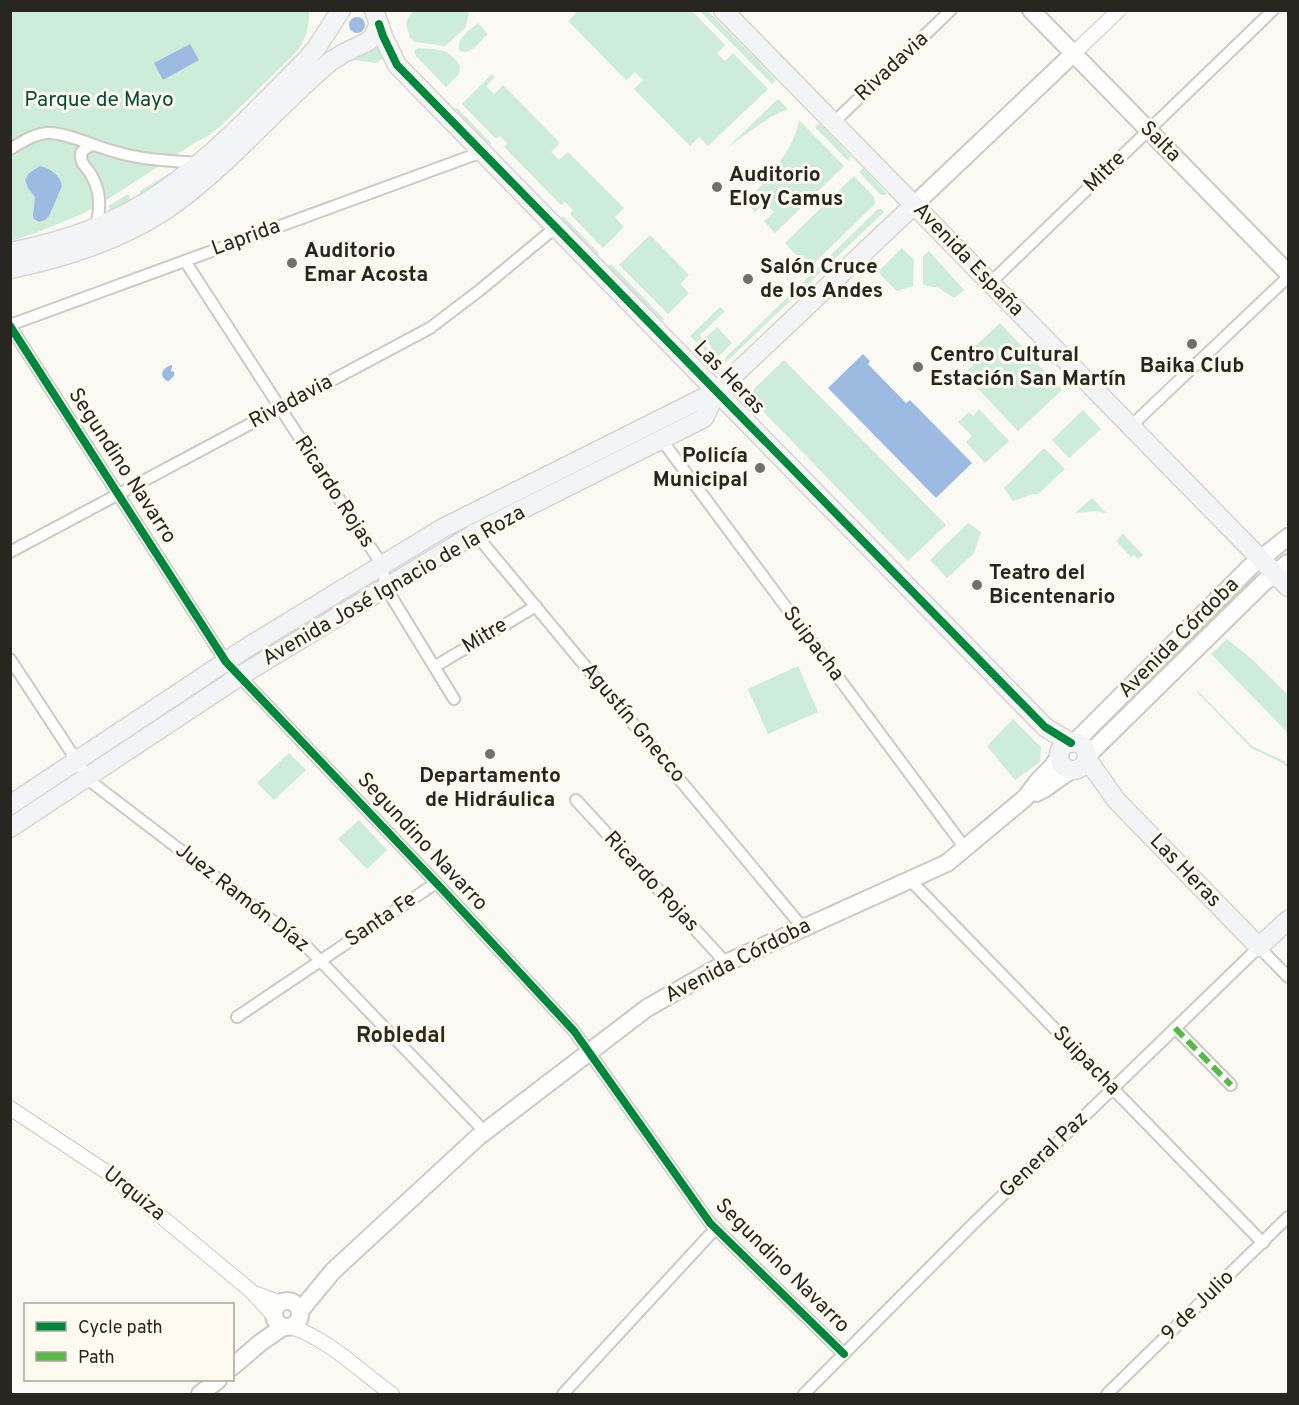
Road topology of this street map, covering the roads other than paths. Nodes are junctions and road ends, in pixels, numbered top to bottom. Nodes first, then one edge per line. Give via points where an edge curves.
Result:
1 (723, 10) edge
2 (951, 10) edge
3 (1031, 10) edge
4 (1119, 10) edge
5 (1273, 10) edge
6 (339, 13) edge
7 (379, 16) edge
8 (360, 44) junction
9 (1073, 54) junction
10 (833, 123) junction
11 (1148, 130) junction
12 (93, 146) junction
13 (10, 149) edge
14 (482, 152) junction
15 (199, 163) junction
16 (914, 205) junction
17 (556, 227) junction
18 (94, 228) junction
19 (10, 252) edge
20 (185, 261) junction
21 (10, 269) edge
22 (1288, 275) edge
23 (990, 283) junction
24 (10, 326) edge
25 (717, 391) junction
26 (280, 408) junction
27 (1131, 426) junction
28 (661, 439) junction
29 (119, 494) junction
30 (463, 518) junction
31 (443, 528) junction
32 (476, 534) junction
33 (1288, 537) edge
34 (10, 552) edge
35 (1261, 559) junction
36 (382, 565) junction
37 (1282, 568) edge
38 (1288, 586) edge
39 (386, 588) junction
40 (536, 606) junction
41 (10, 659) edge
42 (226, 662) junction
43 (434, 667) junction
44 (240, 676) junction
45 (454, 699) dead end
46 (140, 719) junction
47 (171, 722) junction
48 (1069, 753) junction
49 (1087, 757) junction
50 (77, 761) junction
51 (87, 777) junction
52 (576, 800) dead end
53 (10, 805) edge
54 (10, 828) edge
55 (965, 848) junction
56 (910, 880) junction
57 (436, 883) junction
58 (1288, 920) edge
59 (803, 928) junction
60 (1259, 947) junction
61 (320, 961) junction
62 (726, 963) junction
63 (1288, 977) edge
64 (237, 1017) dead end
65 (1175, 1028) junction
66 (589, 1053) junction
67 (1231, 1085) dead end
68 (1113, 1088) junction
69 (10, 1108) edge
70 (485, 1132) junction
71 (1288, 1217) edge
72 (716, 1228) junction
73 (1263, 1243) junction
74 (287, 1315) junction
75 (844, 1354) junction
76 (234, 1365) edge
77 (217, 1381) edge
78 (200, 1395) edge
79 (392, 1395) edge
80 (563, 1395) edge
81 (804, 1395) edge
82 (1107, 1395) edge

1 - 10 main road, Avenida España
2 - 10 street, Rivadavia
3 - 9 main road, Salta
4 - 9 street, Avenida José Ignacio de la Roza
5 - 11 street, Mitre
6 - 8 main road via 336,23 340,36
6 - 15 main road via 314,52
7 - 8 main road via 373,37
7 - 14 main road, Las Heras via 397,65
8 - 21 main road via 331,61 222,164 164,210 96,245
9 - 11 main road, Salta
9 - 16 main road, Avenida José Ignacio de la Roza
10 - 16 main road, Avenida España
11 - 22 main road, Salta
11 - 23 street, Mitre
12 - 13 street via 48,133
12 - 15 street via 140,158
12 - 18 street via 83,150 81,159 98,193
14 - 17 main road, Las Heras
14 - 20 street, Laprida
15 - 18 main road via 158,195
16 - 23 main road, Avenida España
16 - 25 main road, Avenida José Ignacio de la Roza
17 - 25 main road, Las Heras
17 - 26 street, Rivadavia via 430,328
18 - 19 main road
20 - 24 street, Laprida
20 - 26 street, Ricardo Rojas
22 - 27 street
23 - 27 main road, Avenida España
24 - 29 street, Segundino Navarro
25 - 28 main road, Avenida José Ignacio de la Roza via 704,418
25 - 30 main road, Avenida José Ignacio de la Roza
25 - 48 main road, Las Heras
26 - 29 street, Rivadavia
26 - 36 street, Ricardo Rojas
27 - 35 main road, Avenida España
28 - 32 main road, Avenida José Ignacio de la Roza
28 - 55 street, Suipacha
29 - 34 street, Rivadavia
29 - 42 street, Segundino Navarro
30 - 31 main road, Avenida José Ignacio de la Roza
30 - 32 street, Agustín Gnecco
31 - 36 main road, Avenida José Ignacio de la Roza
31 - 39 main road via 399,565
32 - 39 main road, Avenida José Ignacio de la Roza
32 - 40 street, Agustín Gnecco
33 - 35 main road, Avenida Córdoba
35 - 37 main road, Avenida España
35 - 48 main road, Avenida Córdoba
36 - 39 street, Ricardo Rojas
36 - 42 main road, Avenida José Ignacio de la Roza
37 - 38 main road, Avenida España
37 - 49 main road, Avenida Córdoba
39 - 43 street, Ricardo Rojas
39 - 44 main road, Avenida José Ignacio de la Roza
40 - 43 street, Mitre
40 - 59 street, Agustín Gnecco
41 - 50 street, Juez Ramón Díaz
42 - 44 street, Segundino Navarro
42 - 46 main road, Avenida José Ignacio de la Roza
42 - 47 main road via 215,680 190,699
43 - 45 street, Ricardo Rojas
44 - 47 main road, Avenida José Ignacio de la Roza
44 - 57 street, Segundino Navarro
46 - 50 main road, Avenida José Ignacio de la Roza
46 - 51 main road via 125,738 101,756
47 - 51 main road, Avenida José Ignacio de la Roza
48 - 49 main road via 1079,769
48 - 55 main road, Avenida Córdoba via 1044,789 1024,798
49 - 60 main road, Las Heras via 1117,801
50 - 51 street, Juez Ramón Díaz
50 - 53 main road, Avenida José Ignacio de la Roza
51 - 54 main road, Avenida José Ignacio de la Roza
51 - 61 street, Juez Ramón Díaz
52 - 62 street, Ricardo Rojas
55 - 56 main road, Avenida Córdoba via 947,863
56 - 59 main road, Avenida Córdoba
56 - 68 street, Suipacha
57 - 61 street, Santa Fe
57 - 66 street, Segundino Navarro
58 - 60 main road, General Paz
59 - 62 main road, Avenida Córdoba
60 - 63 street, Las Heras
60 - 65 street, General Paz
61 - 64 street, Santa Fe
61 - 70 street, Juez Ramón Díaz
62 - 66 main road, Avenida Córdoba via 647,1008
65 - 67 street
65 - 68 street, General Paz
66 - 70 main road, Avenida Córdoba
66 - 72 street, Segundino Navarro
68 - 73 street, Suipacha
68 - 75 street, General Paz
69 - 74 street, Urquiza via 111,1175 250,1290
70 - 74 main road, Avenida Córdoba
71 - 73 street, 9 de Julio
72 - 75 street, Segundino Navarro
72 - 80 street
73 - 82 street, 9 de Julio
74 - 76 main road, Avenida Córdoba
74 - 79 street, Urquiza
75 - 81 street, General Paz
77 - 78 main road

